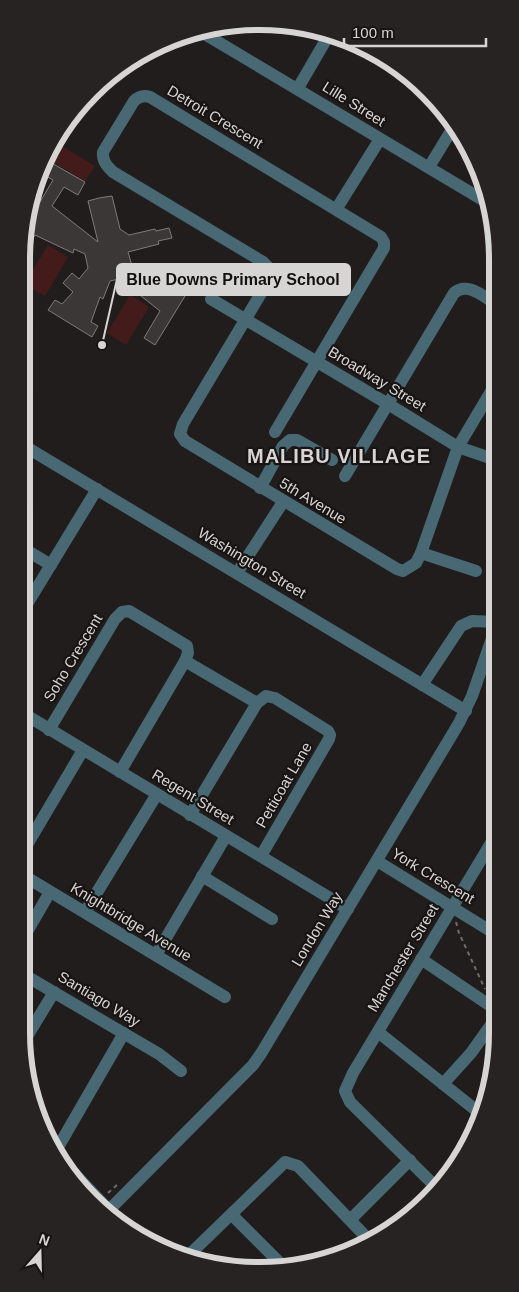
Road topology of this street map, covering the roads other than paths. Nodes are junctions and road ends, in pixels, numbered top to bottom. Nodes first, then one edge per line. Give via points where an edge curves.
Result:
1 (208, 36) edge
2 (326, 40) edge
3 (298, 88) junction
4 (450, 132) edge
5 (380, 139) junction
6 (429, 167) junction
7 (481, 198) edge
8 (337, 208) junction
9 (211, 299) dead end
10 (489, 300) edge
11 (245, 318) junction
12 (316, 362) junction
13 (489, 395) edge
14 (388, 404) junction
15 (275, 432) dead end
16 (458, 447) junction
17 (30, 449) edge
18 (489, 458) edge
19 (332, 460) dead end
20 (345, 476) dead end
21 (260, 488) junction
22 (97, 489) junction
23 (282, 502) junction
24 (30, 552) edge
25 (421, 554) junction
26 (51, 565) junction
27 (476, 571) dead end
28 (237, 573) junction
29 (30, 599) edge
30 (489, 622) edge
31 (489, 646) edge
32 (185, 661) junction
33 (422, 685) junction
34 (257, 703) junction
35 (466, 711) junction
36 (30, 718) edge
37 (49, 730) junction
38 (83, 750) junction
39 (120, 772) junction
40 (157, 794) junction
41 (190, 815) junction
42 (226, 836) junction
43 (30, 840) edge
44 (489, 847) edge
45 (261, 856) junction
46 (376, 862) junction
47 (202, 876) junction
48 (30, 880) edge
49 (50, 892) junction
50 (453, 908) junction
51 (348, 909) junction
52 (84, 912) junction
53 (272, 918) dead end
54 (30, 926) edge
55 (489, 930) edge
56 (156, 955) junction
57 (421, 959) junction
58 (30, 977) edge
59 (54, 992) junction
60 (225, 997) dead end
61 (489, 1012) edge
62 (489, 1028) edge
63 (30, 1031) edge
64 (378, 1032) junction
65 (124, 1033) junction
66 (181, 1071) dead end
67 (443, 1084) junction
68 (476, 1110) edge
69 (60, 1144) edge
70 (410, 1160) junction
71 (433, 1183) edge
72 (111, 1208) edge
73 (232, 1215) junction
74 (350, 1220) junction
75 (365, 1236) edge
76 (192, 1252) edge
77 (278, 1262) edge

1 - 3 street, Lille Street
2 - 3 street
3 - 5 street, Lille Street
4 - 6 street
5 - 6 street, Lille Street
5 - 8 street
6 - 7 street, Lille Street
8 - 11 street, Detroit Crescent via 146,96 134,101 104,152 105,163 145,197 267,264 272,275
8 - 12 street, Detroit Crescent via 381,237 384,248
9 - 11 street, Broadway Street
10 - 14 street via 469,289 457,290
11 - 12 street, Broadway Street
11 - 21 street, 5th Avenue via 180,434 187,443
12 - 14 street, Broadway Street
12 - 15 street, Detroit Crescent
13 - 16 street, 5th Avenue
14 - 16 street, Broadway Street
14 - 20 street
16 - 18 street, Broadway Street
16 - 25 street, 5th Avenue
17 - 22 street, Washington Street
19 - 21 street via 297,440 290,440 283,446
21 - 23 street, 5th Avenue
22 - 26 street
22 - 28 street, Washington Street
23 - 25 street, 5th Avenue via 397,569 404,571 412,567
23 - 28 street
24 - 26 street
25 - 27 street
26 - 29 street
28 - 33 street, Washington Street
30 - 33 street via 472,621 461,626
31 - 35 street, London Way
32 - 34 street
32 - 37 street, Soho Crescent via 187,646 129,611 122,612
32 - 39 street
33 - 35 street, Washington Street
34 - 41 street
34 - 45 street, Petticoat Lane via 266,696 275,698 328,731 330,736
35 - 46 street, London Way
36 - 37 street, Regent Street
37 - 38 street, Regent Street
38 - 39 street, Regent Street
38 - 43 street
39 - 40 street, Regent Street
40 - 41 street, Regent Street
40 - 52 street
41 - 42 street, Regent Street
42 - 45 street, Regent Street
42 - 47 street
44 - 50 street, Manchester Street
45 - 51 street, Regent Street
46 - 50 street, York Crescent
46 - 51 street, London Way
47 - 53 street
47 - 56 street
48 - 49 street, Knightbridge Avenue
49 - 52 street, Knightbridge Avenue
49 - 54 street
50 - 55 street, York Crescent
50 - 57 street, Manchester Street
51 - 72 street, London Way via 253,1064
52 - 56 street, Knightbridge Avenue
56 - 60 street, Knightbridge Avenue
57 - 61 street
57 - 64 street, Manchester Street
58 - 59 street, Santiago Way
59 - 63 street
59 - 65 street, Santiago Way
62 - 67 street
64 - 67 street
64 - 70 street, Manchester Street via 346,1092 350,1102
65 - 66 street, Santiago Way
65 - 69 street
67 - 68 street
70 - 71 street
70 - 74 street
73 - 74 street via 282,1164 290,1162 298,1166
73 - 76 street
73 - 77 street
74 - 75 street

